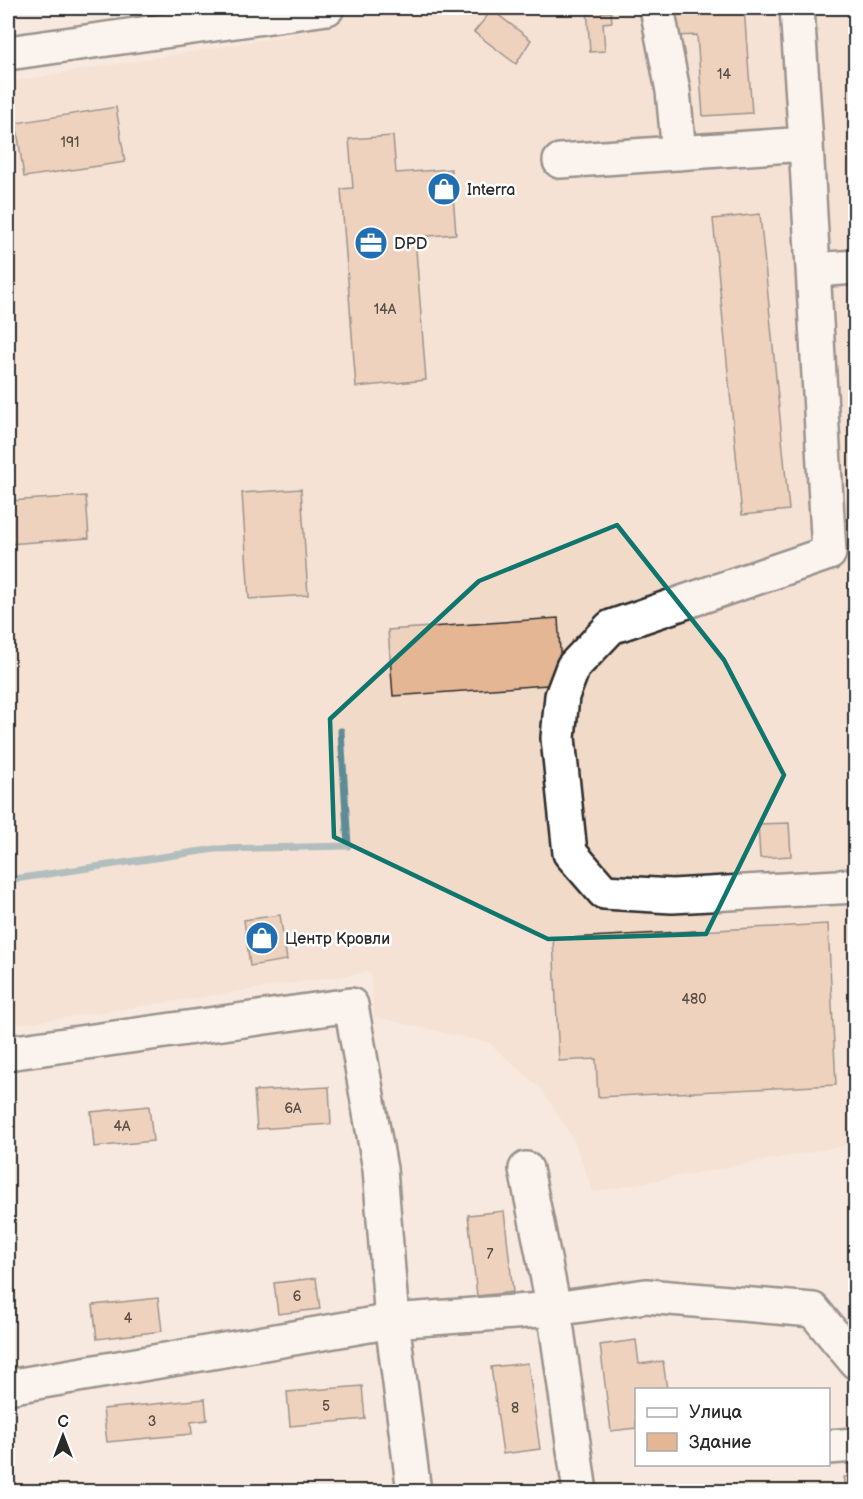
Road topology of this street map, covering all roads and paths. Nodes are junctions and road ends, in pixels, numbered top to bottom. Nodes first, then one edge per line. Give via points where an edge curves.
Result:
1 (327, 8) edge
2 (657, 8) edge
3 (797, 8) edge
4 (8, 53) edge
5 (806, 144) junction
6 (679, 153) junction
7 (560, 161) dead end
8 (855, 267) edge
9 (814, 270) junction
10 (855, 885) edge
11 (8, 1053) edge
12 (526, 1169) dead end
13 (554, 1309) junction
14 (392, 1321) junction
15 (855, 1362) edge
16 (8, 1388) edge
17 (855, 1445) edge
18 (830, 1447) edge
19 (414, 1491) edge
20 (580, 1491) edge

1 - 4 street
2 - 6 street via 673,91
3 - 5 street
5 - 6 street
5 - 9 street
6 - 7 street
8 - 9 street
9 - 10 street via 830,553 611,627 573,667 562,696 558,738 570,853 604,892 672,896
11 - 14 street via 351,1005 380,1169
12 - 13 street
13 - 14 street
13 - 15 street via 646,1296 813,1310
13 - 20 street
14 - 16 street
14 - 19 street
17 - 18 street

